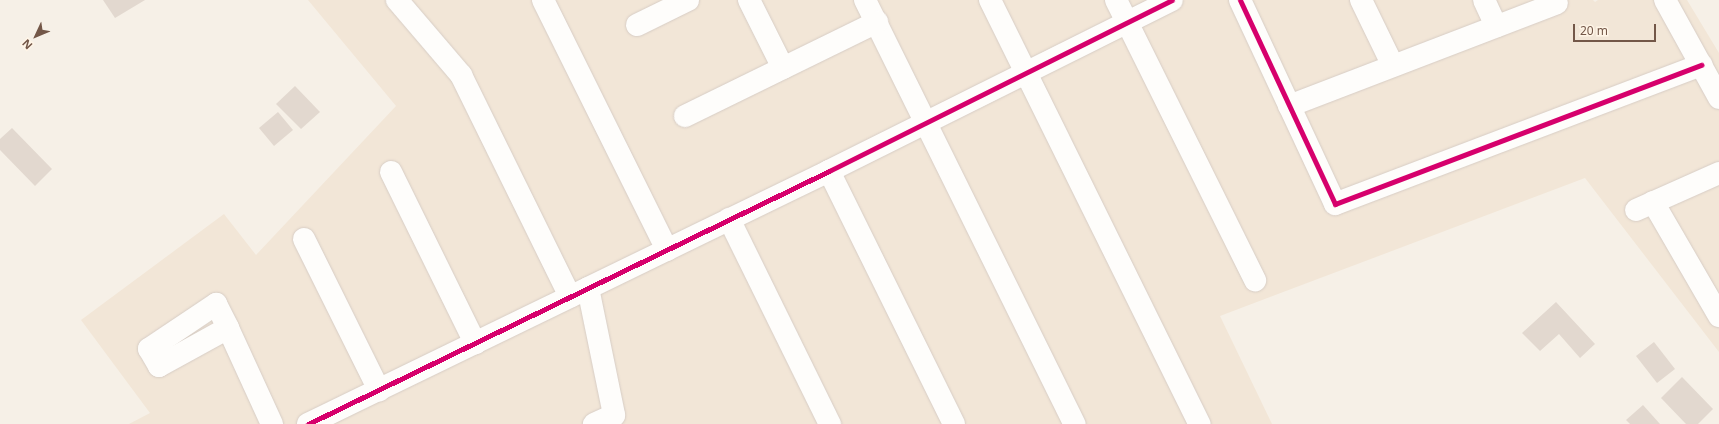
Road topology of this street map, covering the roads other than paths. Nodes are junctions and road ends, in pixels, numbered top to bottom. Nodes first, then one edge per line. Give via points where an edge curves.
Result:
1 (397, 0) edge
2 (543, 0) edge
3 (688, 0) edge
4 (749, 0) edge
5 (866, 0) edge
6 (990, 0) edge
7 (1116, 0) edge
8 (1172, 0) edge
9 (1240, 0) edge
10 (1361, 0) edge
11 (1484, 0) edge
12 (1665, 0) edge
13 (1557, 3) dead end
14 (1126, 21) junction
15 (876, 22) junction
16 (637, 25) dead end
17 (1496, 26) junction
18 (1701, 65) junction
19 (1392, 66) junction
20 (783, 68) junction
21 (1025, 72) junction
22 (1719, 98) edge
23 (1289, 106) junction
24 (685, 116) dead end
25 (926, 123) junction
26 (829, 171) junction
27 (391, 172) dead end
28 (1719, 173) edge
29 (729, 219) junction
30 (304, 239) dead end
31 (667, 250) junction
32 (1255, 280) dead end
33 (579, 292) junction
34 (1719, 316) edge
35 (228, 328) dead end
36 (475, 343) junction
37 (378, 390) junction
38 (272, 424) edge
39 (308, 424) edge
40 (594, 424) edge
41 (830, 424) edge
42 (954, 424) edge
43 (1074, 424) edge
44 (1200, 424) edge

1 - 33 street via 461,75
2 - 31 street
3 - 16 street
4 - 20 street
5 - 15 street
6 - 21 street
7 - 14 street
8 - 14 street
9 - 23 street
10 - 19 street
11 - 17 street
12 - 18 street
13 - 17 street
14 - 21 street
14 - 32 street
15 - 20 street
15 - 25 street
17 - 19 street
18 - 22 street
18 - 23 street via 1336,204
19 - 23 street
20 - 24 street
21 - 25 street
21 - 44 street
25 - 26 street
25 - 43 street
26 - 29 street
26 - 42 street
27 - 36 street
28 - 34 street via 1645,206
29 - 31 street
29 - 41 street
30 - 37 street
31 - 33 street
33 - 36 street
33 - 40 street via 614,415
35 - 38 street
36 - 37 street
37 - 39 street

